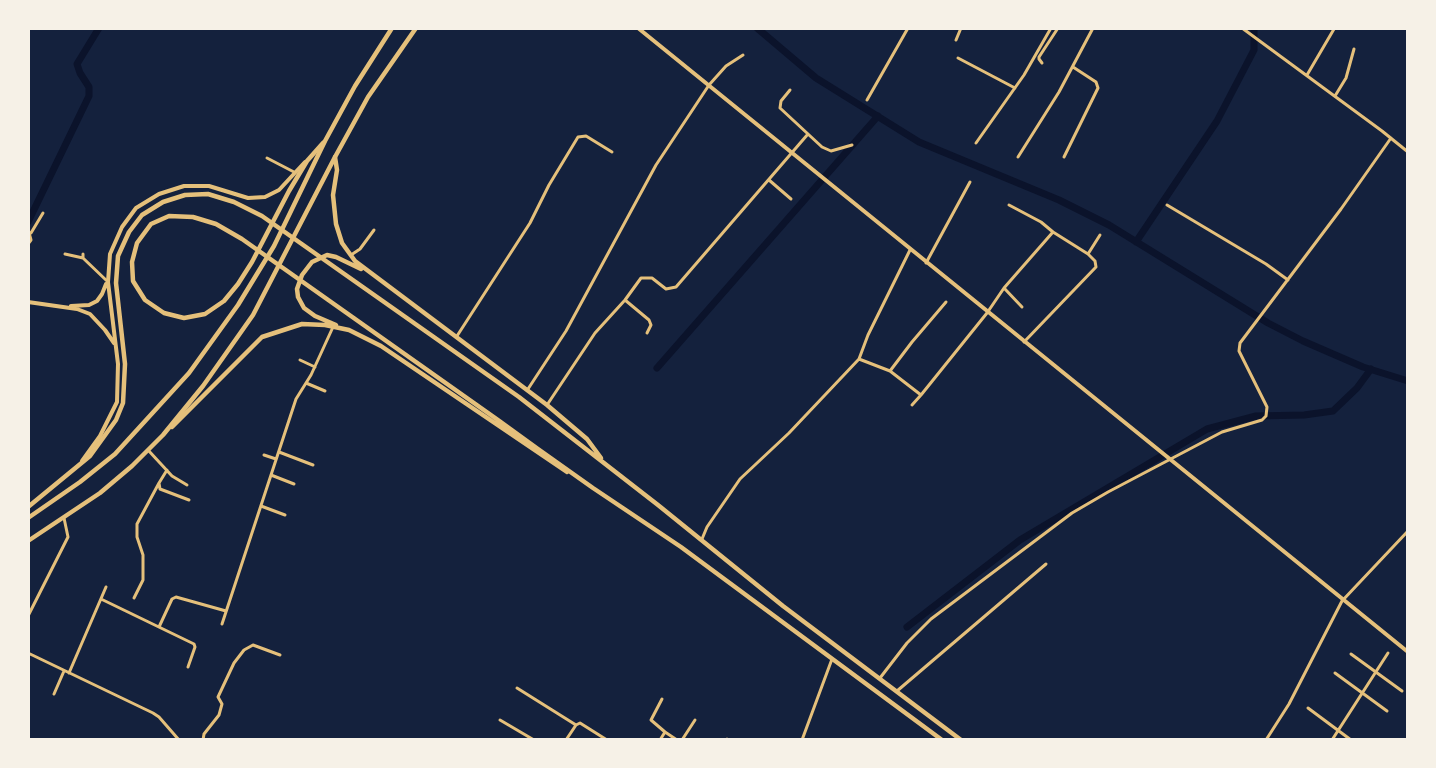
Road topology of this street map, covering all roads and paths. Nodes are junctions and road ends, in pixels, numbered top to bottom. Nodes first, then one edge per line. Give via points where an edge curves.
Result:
1 (392, 28) edge
2 (416, 28) edge
3 (638, 28) edge
4 (908, 28) edge
5 (962, 28) edge
6 (1051, 28) edge
7 (1058, 28) edge
8 (1094, 28) edge
9 (1242, 28) edge
10 (1334, 29) edge
11 (956, 40) dead end
12 (1354, 49) dead end
13 (743, 55) dead end
14 (958, 58) dead end
15 (1042, 63) dead end
16 (1073, 67) junction
17 (1307, 75) junction
18 (709, 85) junction
19 (1016, 88) junction
20 (790, 90) dead end
21 (1335, 96) junction
22 (867, 100) dead end
23 (808, 134) junction
24 (1391, 138) junction
25 (325, 141) junction
26 (976, 143) dead end
27 (852, 145) dead end
28 (1407, 152) edge
29 (612, 153) dead end
30 (791, 153) junction
31 (334, 157) junction
32 (1018, 157) dead end
33 (1064, 157) dead end
34 (267, 158) dead end
35 (307, 161) junction
36 (294, 172) junction
37 (769, 180) junction
38 (970, 182) dead end
39 (791, 199) dead end
40 (1009, 205) dead end
41 (1167, 205) dead end
42 (43, 213) dead end
43 (28, 229) edge
44 (374, 230) dead end
45 (1053, 232) junction
46 (31, 233) junction
47 (1100, 234) dead end
48 (28, 244) edge
49 (910, 250) junction
50 (65, 254) dead end
51 (1088, 254) junction
52 (351, 255) junction
53 (926, 263) junction
54 (108, 275) junction
55 (376, 278) junction
56 (1288, 280) junction
57 (107, 281) junction
58 (1004, 288) junction
59 (625, 300) junction
60 (28, 302) edge
61 (946, 302) dead end
62 (64, 306) junction
63 (1022, 308) dead end
64 (987, 313) junction
65 (333, 327) junction
66 (349, 330) junction
67 (647, 333) dead end
68 (458, 336) junction
69 (1024, 342) junction
70 (117, 352) junction
71 (859, 359) junction
72 (300, 360) dead end
73 (315, 367) junction
74 (890, 371) junction
75 (306, 383) junction
76 (528, 390) junction
77 (325, 391) dead end
78 (921, 395) junction
79 (547, 405) junction
80 (912, 405) dead end
81 (163, 435) junction
82 (148, 450) junction
83 (279, 452) junction
84 (264, 455) dead end
85 (276, 459) junction
86 (603, 461) junction
87 (1170, 461) junction
88 (313, 465) dead end
89 (78, 466) junction
90 (167, 470) junction
91 (271, 475) junction
92 (580, 478) junction
93 (159, 483) junction
94 (294, 484) dead end
95 (187, 485) dead end
96 (189, 500) dead end
97 (261, 506) junction
98 (28, 507) edge
99 (285, 515) dead end
100 (28, 518) edge
101 (64, 518) junction
102 (1407, 531) edge
103 (28, 541) edge
104 (701, 541) junction
105 (1046, 564) dead end
106 (106, 587) dead end
107 (134, 598) dead end
108 (101, 599) junction
109 (1342, 601) junction
110 (226, 611) junction
111 (28, 616) edge
112 (222, 624) dead end
113 (159, 627) junction
114 (1407, 652) edge
115 (1388, 653) dead end
116 (28, 654) edge
117 (1351, 654) dead end
118 (280, 655) dead end
119 (832, 657) junction
120 (188, 667) dead end
121 (64, 671) junction
122 (1375, 671) junction
123 (69, 673) junction
124 (1335, 673) dead end
125 (880, 678) junction
126 (517, 688) dead end
127 (897, 691) junction
128 (1402, 691) dead end
129 (1362, 693) junction
130 (54, 694) dead end
131 (662, 699) dead end
132 (1308, 708) dead end
133 (1388, 711) dead end
134 (500, 720) dead end
135 (695, 720) dead end
136 (576, 725) junction
137 (1338, 730) junction
138 (665, 732) junction
139 (955, 734) junction
140 (179, 740) edge
141 (203, 740) edge
142 (534, 740) edge
143 (567, 740) edge
144 (607, 740) edge
145 (660, 740) edge
146 (677, 740) edge
147 (682, 740) edge
148 (802, 740) edge
149 (942, 740) edge
150 (951, 740) edge
151 (961, 740) edge
152 (1266, 740) edge
153 (1332, 740) edge
154 (1352, 740) edge

1 - 25 main road
2 - 31 main road via 368,97
3 - 18 street
4 - 22 street
5 - 11 street
6 - 19 street
7 - 15 street via 1039,57
8 - 16 street
9 - 17 street
10 - 17 street
12 - 21 street via 1346,78
13 - 18 street
14 - 19 street
16 - 32 street
16 - 33 street via 1096,82 1098,88
17 - 21 street
18 - 30 street
18 - 76 street via 656,165 566,331
19 - 26 street
20 - 23 street via 780,108
21 - 24 street
23 - 27 street via 831,151
23 - 30 street
24 - 28 street
24 - 56 street
25 - 35 main road
25 - 100 main road via 274,246 189,373 115,454
29 - 68 street via 586,136 578,137 530,223
30 - 37 street
30 - 49 street
31 - 52 main road via 336,224
31 - 81 main road via 253,315
34 - 36 street
35 - 36 street
35 - 92 main road via 289,191 252,262 224,301 205,314 184,318 164,313 145,300 132,280 132,262 137,243 151,224 169,216 193,217 216,224 242,239 498,420
36 - 54 street via 279,190 257,199 209,186 184,186 159,194 136,208 122,227 110,254
37 - 39 street
37 - 59 street via 676,287 666,289 652,278 641,278
38 - 53 street
40 - 45 street
41 - 56 street
42 - 46 street
43 - 46 street
44 - 52 street
45 - 51 street
45 - 58 street
46 - 48 street
47 - 51 street
49 - 53 street
49 - 71 street
50 - 57 street via 83,256
51 - 69 street via 1097,264 1094,271
52 - 55 main road
53 - 64 street
54 - 57 street
54 - 70 street
55 - 66 main road via 347,261 327,255 312,262 302,275 297,289 304,308
55 - 68 main road
56 - 87 street via 1240,343 1239,351 1267,407 1266,417 1222,432
57 - 62 street via 97,301
58 - 63 street
58 - 64 street
59 - 67 street via 650,320
59 - 79 street via 595,333
60 - 62 street
61 - 74 street
62 - 70 street via 90,314 108,333
64 - 69 street
64 - 78 street
65 - 66 main road
65 - 73 street
65 - 81 main road via 303,324 262,337
66 - 92 main road via 381,346 555,466
68 - 76 main road
69 - 87 street
70 - 89 street via 117,402 100,436
71 - 74 street
71 - 104 street via 740,479
72 - 73 street
73 - 75 street
74 - 78 street
75 - 77 street
75 - 83 street via 296,399
76 - 79 main road
78 - 80 street
79 - 86 main road via 587,439
81 - 82 main road
82 - 90 street
82 - 101 main road
83 - 85 street
83 - 88 street
84 - 85 street
85 - 91 street
86 - 89 main road via 519,396 262,216 208,194 185,195 163,202 142,215 129,231 118,256 116,283 125,364 123,403 117,420
86 - 104 main road
87 - 109 street
87 - 125 street via 1072,513 997,569 924,625
89 - 98 main road
90 - 93 street
90 - 95 street
91 - 94 street
91 - 97 street
92 - 119 main road
93 - 96 street via 160,489
93 - 107 street via 137,524 143,580
97 - 99 street
97 - 110 street
101 - 103 main road
101 - 111 street via 68,537
102 - 109 street
104 - 125 main road
105 - 127 street
106 - 108 street
108 - 113 street
108 - 123 street
109 - 114 street
109 - 152 street
110 - 112 street
110 - 113 street via 176,597
113 - 120 street via 194,644
115 - 122 street
116 - 121 street
117 - 122 street
118 - 141 street via 253,645 244,650 218,697 222,704 219,715
119 - 148 street
119 - 149 main road
121 - 123 street
121 - 130 street
122 - 128 street
122 - 129 street
123 - 140 street via 153,713
124 - 129 street
125 - 127 main road
126 - 136 street
127 - 139 main road
129 - 133 street
129 - 137 street
131 - 138 street via 651,720
132 - 137 street
134 - 142 street
135 - 147 street
136 - 143 street
136 - 144 street via 580,723
137 - 153 street
137 - 154 street
138 - 145 street
138 - 146 street
139 - 150 main road
139 - 151 main road

